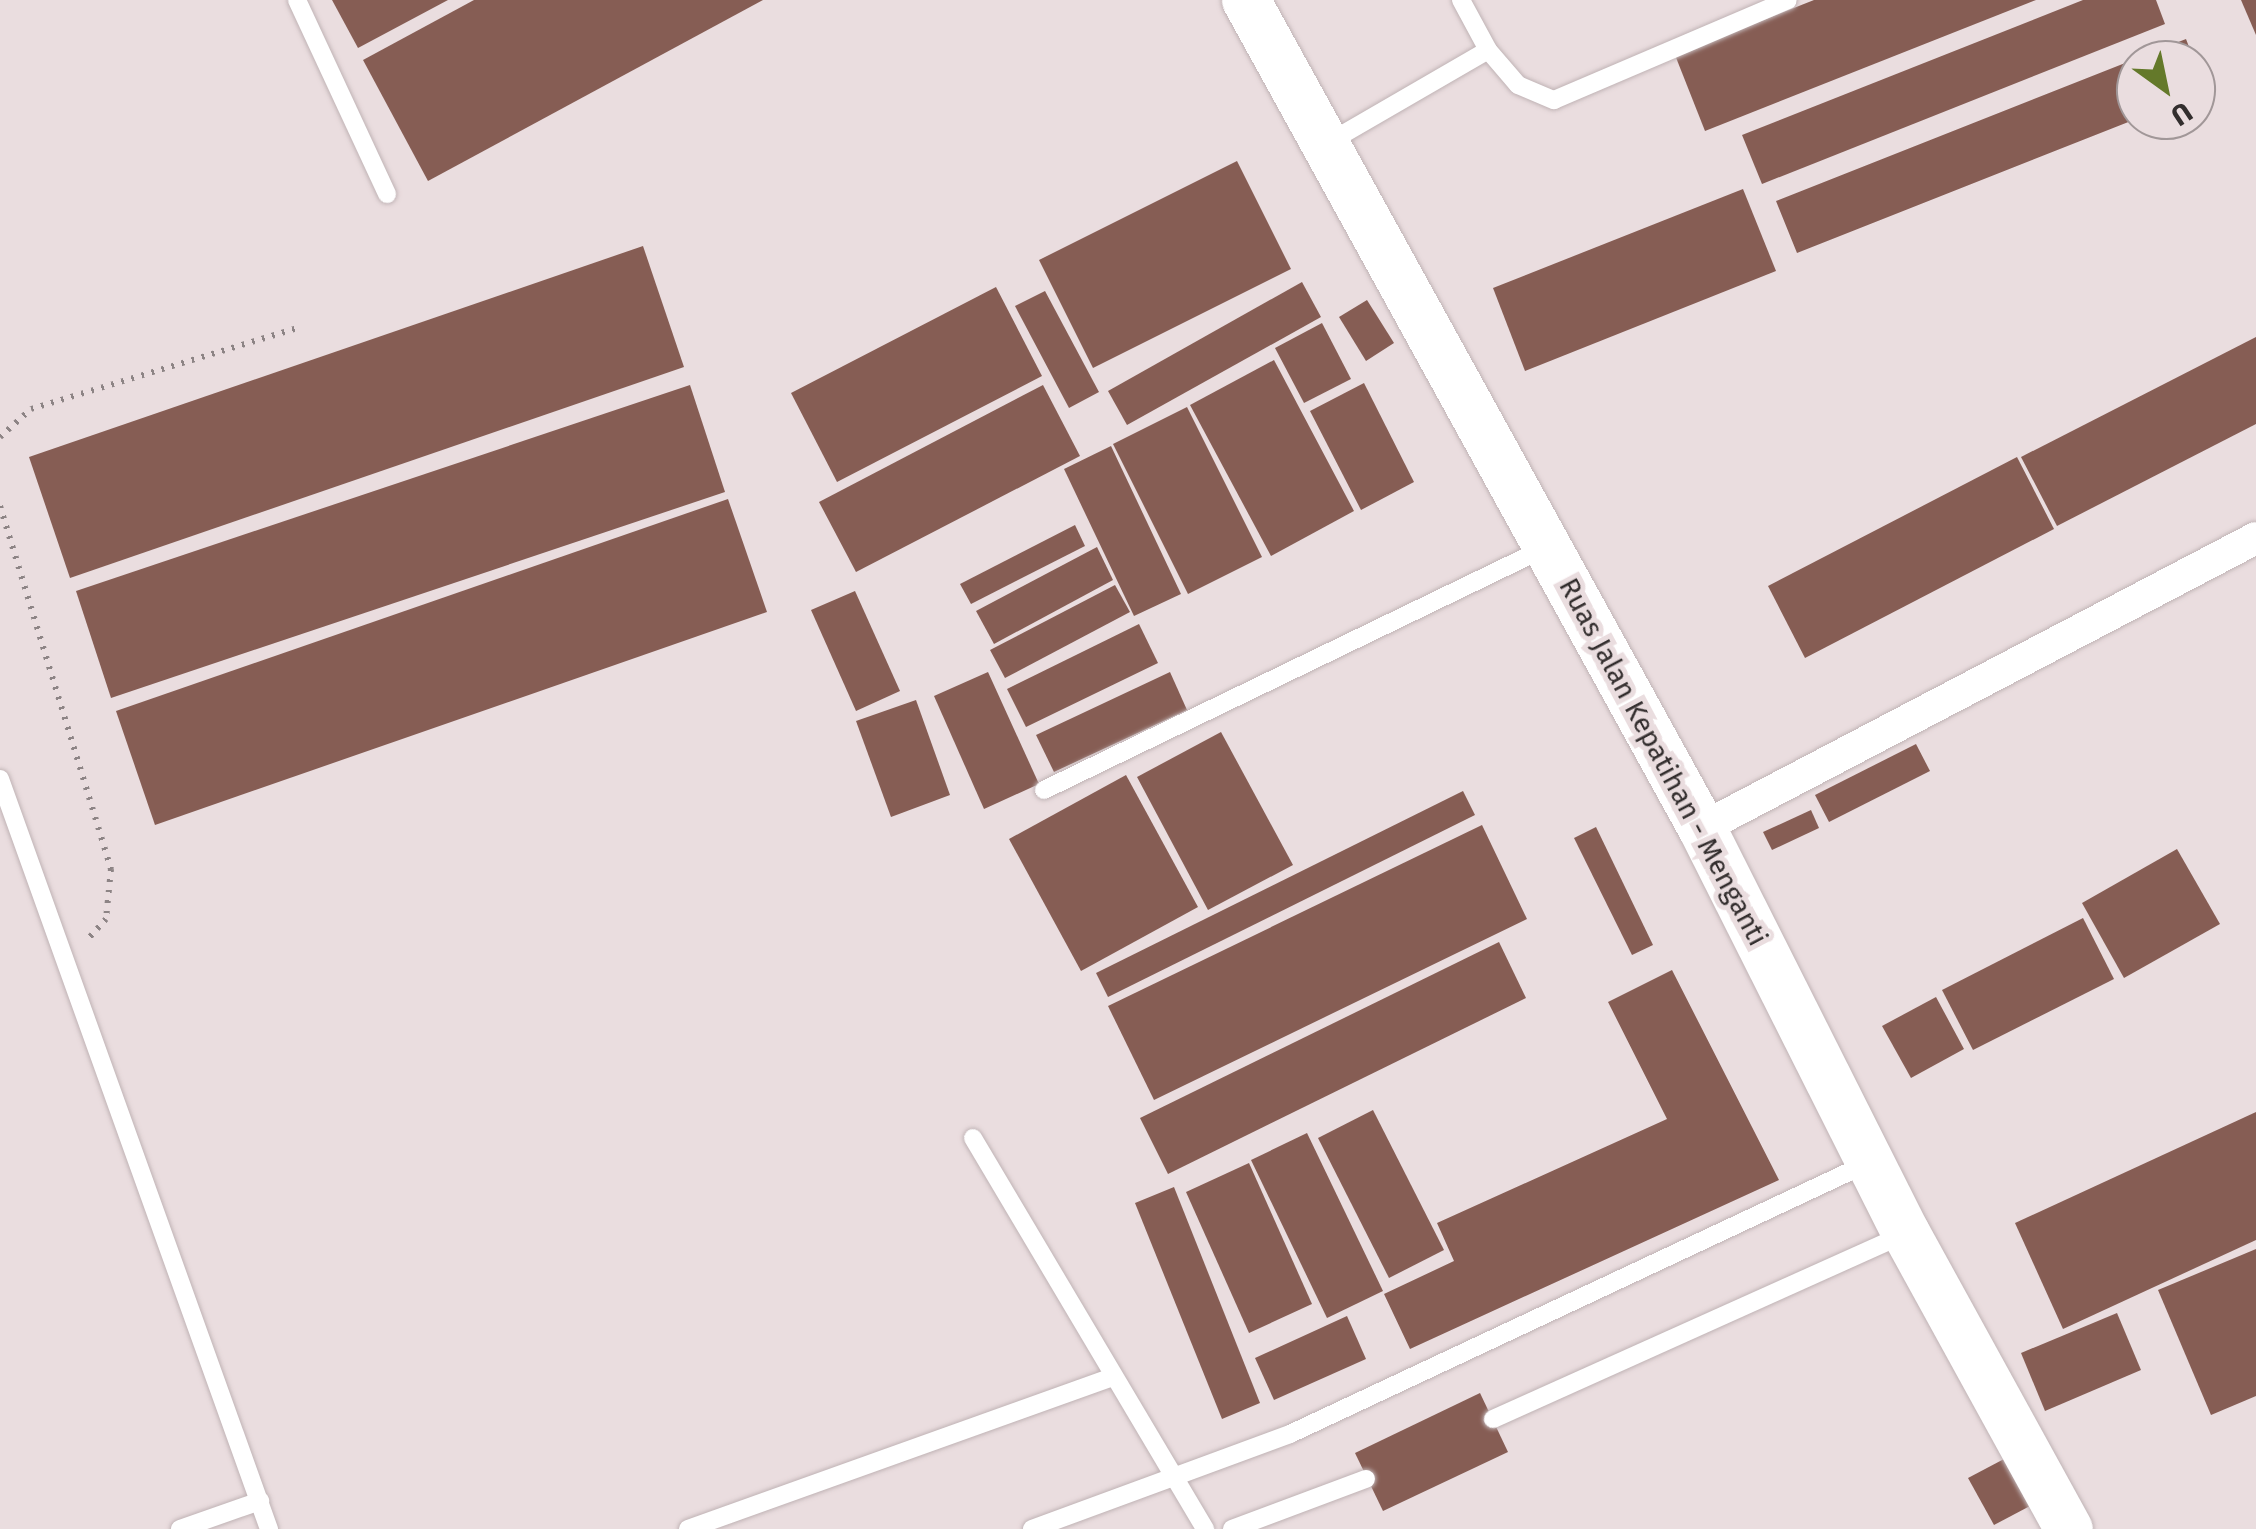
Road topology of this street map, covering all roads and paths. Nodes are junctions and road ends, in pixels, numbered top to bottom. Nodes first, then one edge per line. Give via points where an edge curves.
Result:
1 (297, 0) edge
2 (1246, 0) edge
3 (1461, 0) edge
4 (1788, 0) edge
5 (1488, 50) junction
6 (1326, 145) junction
7 (387, 194) dead end
8 (298, 328) dead end
9 (0, 438) edge
10 (0, 506) edge
11 (2256, 538) edge
12 (1547, 546) junction
13 (0, 779) edge
14 (1044, 790) dead end
15 (1702, 828) junction
16 (68, 961) junction
17 (973, 1138) dead end
18 (1873, 1161) junction
19 (1906, 1233) junction
20 (1113, 1377) junction
21 (1493, 1420) dead end
22 (1176, 1478) junction
23 (1366, 1479) dead end
24 (260, 1501) junction
25 (180, 1529) edge
26 (269, 1529) edge
27 (688, 1529) edge
28 (1032, 1529) edge
29 (1205, 1529) edge
30 (1232, 1529) edge
31 (2069, 1529) edge

1 - 7 lane
2 - 6 main road, Ruas Jalan Kepatihan - Menganti
3 - 5 lane
4 - 5 lane via 1554,100 1518,85
5 - 6 lane
6 - 12 main road, Ruas Jalan Kepatihan - Menganti
8 - 9 path via 31,409
10 - 16 path via 111,869 106,919
11 - 15 street
12 - 14 lane
12 - 15 main road, Ruas Jalan Kepatihan - Menganti
13 - 16 lane
15 - 18 main road, Ruas Jalan Kepatihan - Menganti
16 - 24 lane
17 - 20 lane
18 - 19 main road, Ruas Jalan Kepatihan - Menganti
18 - 22 lane via 1290,1434
19 - 21 lane
19 - 31 main road, Ruas Jalan Kepatihan - Menganti
20 - 22 lane
20 - 27 lane
22 - 28 lane
22 - 29 lane
23 - 30 lane
24 - 25 lane
24 - 26 lane

